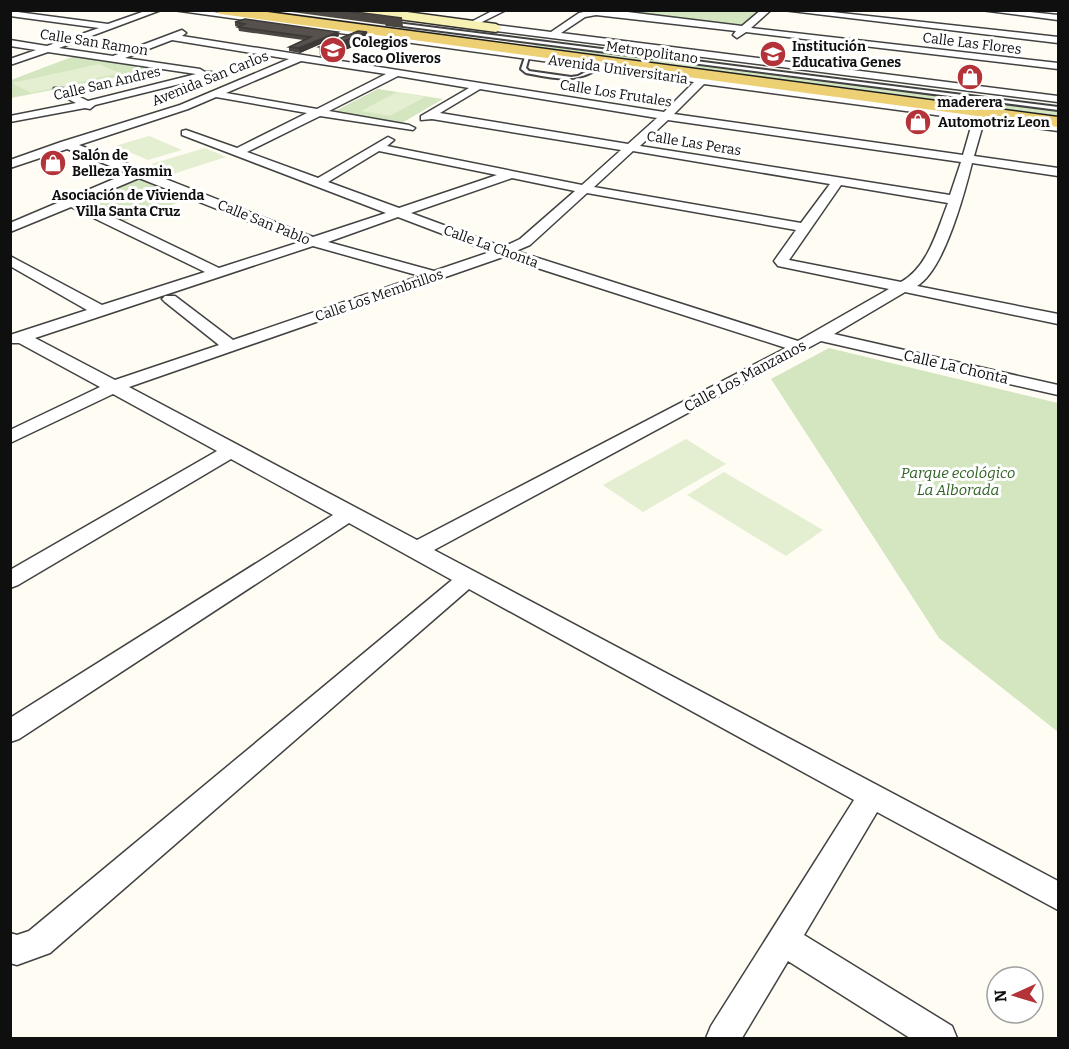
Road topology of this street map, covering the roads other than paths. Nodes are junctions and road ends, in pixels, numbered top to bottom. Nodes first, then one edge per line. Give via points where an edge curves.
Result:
1 (157, 10) edge
2 (177, 10) edge
3 (243, 10) edge
4 (314, 10) edge
5 (418, 10) edge
6 (502, 10) edge
7 (607, 10) edge
8 (767, 10) edge
9 (787, 10) edge
10 (985, 10) edge
11 (595, 12) junction
12 (10, 13) edge
13 (223, 14) edge
14 (1059, 18) edge
15 (370, 23) edge
16 (471, 24) junction
17 (203, 25) dead end
18 (110, 27) junction
19 (496, 28) joint
20 (192, 29) dead end
21 (744, 30) junction
22 (170, 37) junction
23 (550, 37) junction
24 (1059, 40) edge
25 (10, 43) edge
26 (49, 49) junction
27 (318, 51) edge
28 (715, 55) junction
29 (527, 57) junction
30 (114, 59) junction
31 (298, 59) junction
32 (10, 62) edge
33 (601, 66) junction
34 (1059, 66) edge
35 (209, 74) joint
36 (395, 74) junction
37 (702, 80) junction
38 (477, 87) junction
39 (58, 90) dead end
40 (214, 94) junction
41 (1059, 99) edge
42 (87, 104) junction
43 (1059, 108) edge
44 (319, 112) junction
45 (430, 115) junction
46 (666, 116) junction
47 (979, 118) junction
48 (10, 119) edge
49 (118, 119) junction
50 (1059, 120) edge
51 (409, 128) junction
52 (1059, 129) edge
53 (186, 133) dead end
54 (65, 144) junction
55 (377, 147) junction
56 (629, 147) junction
57 (238, 152) junction
58 (969, 158) junction
59 (10, 164) edge
60 (1059, 172) edge
61 (140, 173) junction
62 (512, 174) junction
63 (838, 181) junction
64 (320, 182) junction
65 (584, 189) junction
66 (954, 200) junction
67 (72, 202) junction
68 (400, 213) junction
69 (10, 228) edge
70 (806, 228) junction
71 (313, 242) junction
72 (503, 252) junction
73 (10, 260) edge
74 (219, 273) junction
75 (433, 275) junction
76 (904, 288) junction
77 (170, 299) dead end
78 (100, 311) junction
79 (1059, 319) edge
80 (819, 336) junction
81 (16, 339) edge
82 (231, 346) junction
83 (800, 347) junction
84 (113, 387) junction
85 (1059, 390) edge
86 (10, 437) edge
87 (232, 450) junction
88 (349, 514) junction
89 (416, 550) junction
90 (468, 578) junction
91 (10, 580) edge
92 (10, 732) edge
93 (872, 796) junction
94 (1059, 896) edge
95 (783, 940) junction
96 (10, 948) edge
97 (723, 1038) edge
98 (940, 1038) edge

1 - 18 street
2 - 13 street, Avenida Universitaria
3 - 15 lane, Metropolitano
4 - 15 main road, Avenida Universitaria
5 - 15 street
6 - 16 street
7 - 11 street
8 - 21 street
9 - 24 street
10 - 14 street
11 - 21 street, Calle Las Flores
11 - 23 street via 582,15
12 - 18 street
13 - 15 main road, Avenida Universitaria
13 - 17 street
15 - 16 street, Avenida Universitaria
15 - 23 main road, Avenida Universitaria
15 - 29 street, Avenida Universitaria
15 - 43 lane, Metropolitano
15 - 50 main road, Avenida Universitaria
16 - 19 street, Avenida Universitaria
18 - 26 street
19 - 23 main road
20 - 22 street
21 - 28 street
21 - 34 street, Calle Las Flores
22 - 30 street
22 - 31 street, Calle Los Frutales
23 - 28 street, Avenida Universitaria
23 - 43 main road, Avenida Universitaria
25 - 26 street, Calle San Ramon
26 - 30 street, Calle San Ramon
26 - 32 street
27 - 31 street, Avenida San Carlos
28 - 41 street, Avenida Universitaria
29 - 33 street, Avenida Universitaria
29 - 33 lane via 523,69 539,74 579,77
30 - 35 street, Calle San Ramon
31 - 36 street, Calle Los Frutales
31 - 40 street, Avenida San Carlos
33 - 37 street, Avenida Universitaria
35 - 42 street, Calle San Andres
36 - 38 street, Calle Los Frutales
36 - 44 street
37 - 46 street, Calle Los Membrillos
37 - 47 street, Avenida Universitaria
38 - 45 street
38 - 46 street, Calle Los Frutales
39 - 42 street
40 - 44 street
40 - 49 street, Avenida San Carlos via 184,106
42 - 48 street, Calle San Andres
42 - 49 street
44 - 51 street
44 - 57 street
45 - 51 street
45 - 56 street, Calle Las Peras
46 - 56 street, Calle Los Membrillos
46 - 58 street, Calle Los Frutales
47 - 52 street, Avenida Universitaria
47 - 58 street, Calle Los Manzanos
49 - 54 street, Avenida San Carlos
51 - 55 street
53 - 57 street, Calle La Chonta
54 - 59 street, Avenida San Carlos
54 - 61 street, Calle San Pablo
55 - 62 street
55 - 64 street
56 - 63 street, Calle Las Peras
56 - 65 street, Calle Los Membrillos
57 - 64 street, Calle La Chonta
58 - 60 street, Calle Los Frutales
58 - 66 street, Calle Los Manzanos
61 - 67 street
61 - 71 street, Calle San Pablo
62 - 65 street
62 - 68 street
63 - 66 street, Calle Las Peras
63 - 70 street
64 - 68 street, Calle La Chonta
65 - 70 street
65 - 72 street, Calle Los Membrillos via 525,242
66 - 76 street, Calle Los Manzanos via 931,260 921,277
67 - 69 street
67 - 74 street
68 - 71 street
68 - 72 street, Calle La Chonta
70 - 76 street via 781,261
71 - 74 street
71 - 75 street, Calle San Pablo
72 - 75 street, Calle Los Membrillos
72 - 83 street, Calle La Chonta
73 - 78 street
74 - 78 street
75 - 82 street, Calle Los Membrillos
76 - 79 street
76 - 80 street, Calle Los Manzanos
77 - 82 street
78 - 81 street
80 - 83 street, Calle Los Manzanos
80 - 85 street, Calle La Chonta
81 - 84 street
82 - 84 street, Calle Los Membrillos
83 - 89 street, Calle Los Manzanos
84 - 86 street, Calle Los Membrillos
84 - 87 street
87 - 88 street
87 - 91 street
88 - 89 street
88 - 92 street
89 - 90 street
90 - 93 street
90 - 96 street via 39,942 17,950
93 - 94 street
93 - 95 street
95 - 97 street
95 - 98 street

